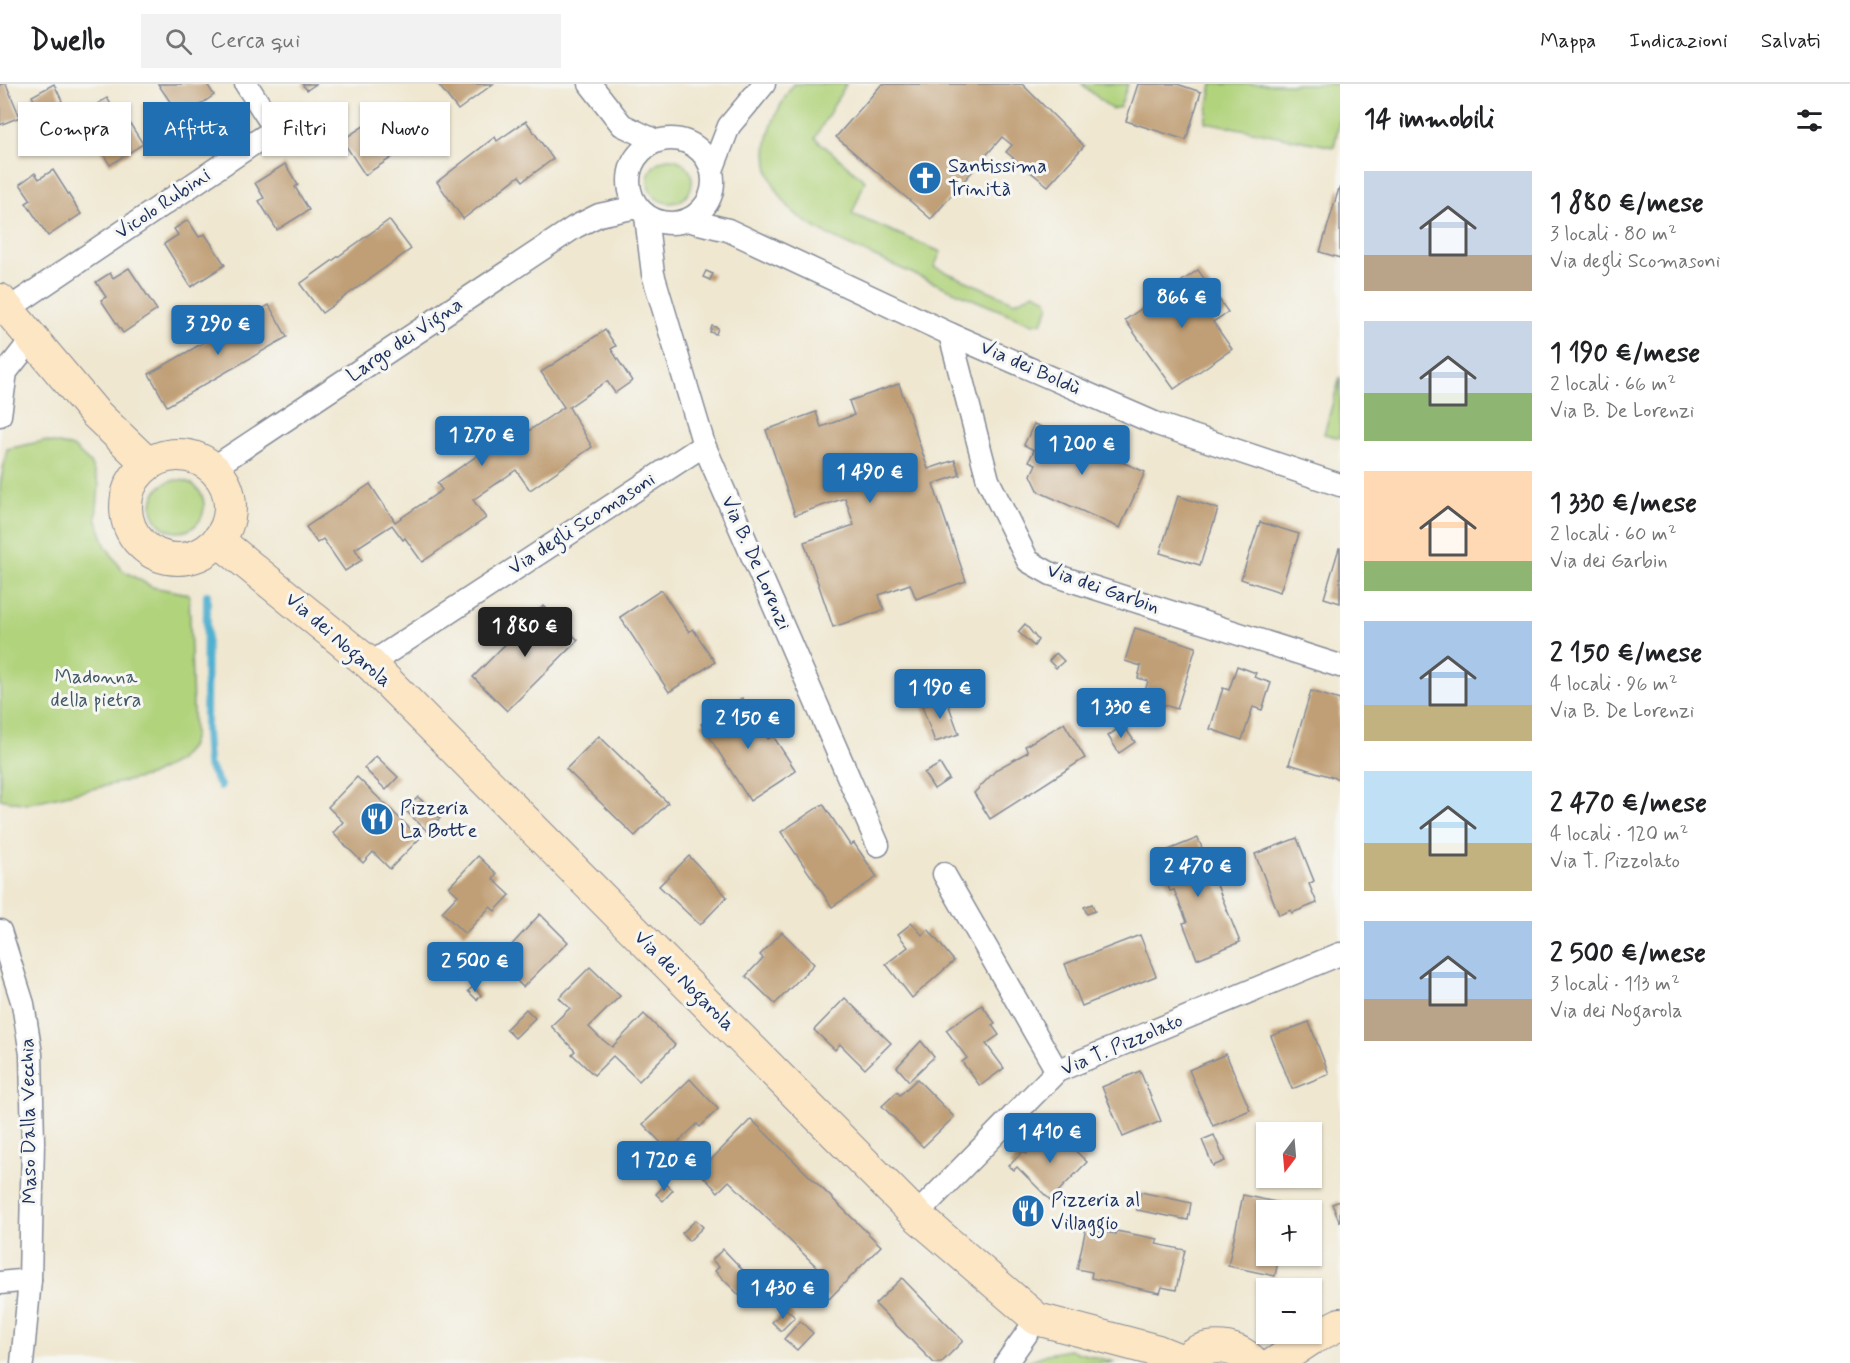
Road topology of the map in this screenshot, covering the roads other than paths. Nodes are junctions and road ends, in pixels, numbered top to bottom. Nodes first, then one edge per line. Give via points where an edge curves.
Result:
1 (246, 84) edge
2 (590, 84) edge
3 (764, 84) edge
4 (622, 125) junction
5 (729, 126) junction
6 (681, 140) junction
7 (656, 141) junction
8 (712, 170) junction
9 (629, 176) junction
10 (712, 193) junction
11 (641, 211) junction
12 (599, 215) junction
13 (680, 222) junction
14 (728, 230) junction
15 (653, 274) junction
16 (3, 305) edge
17 (950, 334) junction
18 (32, 339) junction
19 (0, 415) edge
20 (704, 445) junction
21 (148, 464) junction
22 (213, 468) junction
23 (1340, 485) edge
24 (219, 541) junction
25 (370, 664) junction
26 (1340, 666) edge
27 (878, 845) dead end
28 (944, 873) dead end
29 (0, 931) edge
30 (1340, 954) edge
31 (1056, 1071) junction
32 (916, 1215) junction
33 (30, 1280) junction
34 (0, 1283) edge
35 (1037, 1319) junction
36 (1340, 1324) edge
37 (1182, 1362) edge
38 (22, 1363) edge
39 (1006, 1363) edge
40 (1254, 1363) edge
41 (1275, 1363) edge

1 - 16 street, Vicolo Rubini via 275,129
2 - 4 street
3 - 5 street
4 - 7 street
4 - 9 street
5 - 6 street
5 - 8 street
6 - 7 street
6 - 8 street via 700,151
7 - 9 street via 636,157
8 - 10 street
9 - 11 street via 630,195
9 - 12 street, Largo dei Vigna
10 - 13 street via 699,213
10 - 14 street
11 - 12 street, Largo dei Vigna
11 - 13 street via 658,222
11 - 15 street, Via B. De Lorenzi
12 - 22 street, Largo dei Vigna via 575,227
13 - 14 street, Via dei Boldù
13 - 15 street
14 - 17 street, Via dei Boldù
15 - 20 street, Via B. De Lorenzi
16 - 18 street
17 - 23 street, Via dei Boldù via 1157,424
17 - 26 street, Via dei Garbin via 988,480 1028,561 1051,574
18 - 19 street via 6,372
18 - 21 street via 95,412
20 - 25 street, Via degli Scomasoni
20 - 27 street, Via B. De Lorenzi
21 - 22 street via 181,455
21 - 24 street via 135,476 127,492 129,528 139,543 153,554 188,559
22 - 24 street via 223,480 231,511
24 - 25 street, Via dei Nogarola
25 - 32 street, Via dei Nogarola
28 - 31 street
29 - 33 street, Maso Dalla Vecchia via 23,1004 31,1054
30 - 31 street, Via T. Pizzolato
31 - 32 street, Via T. Pizzolato
32 - 35 street, Via dei Nogarola
33 - 34 street
33 - 38 street, Maso Dalla Vecchia
35 - 37 street, Via dei Nogarola via 1158,1351
35 - 39 street
36 - 41 street
37 - 40 street via 1210,1347 1225,1347

